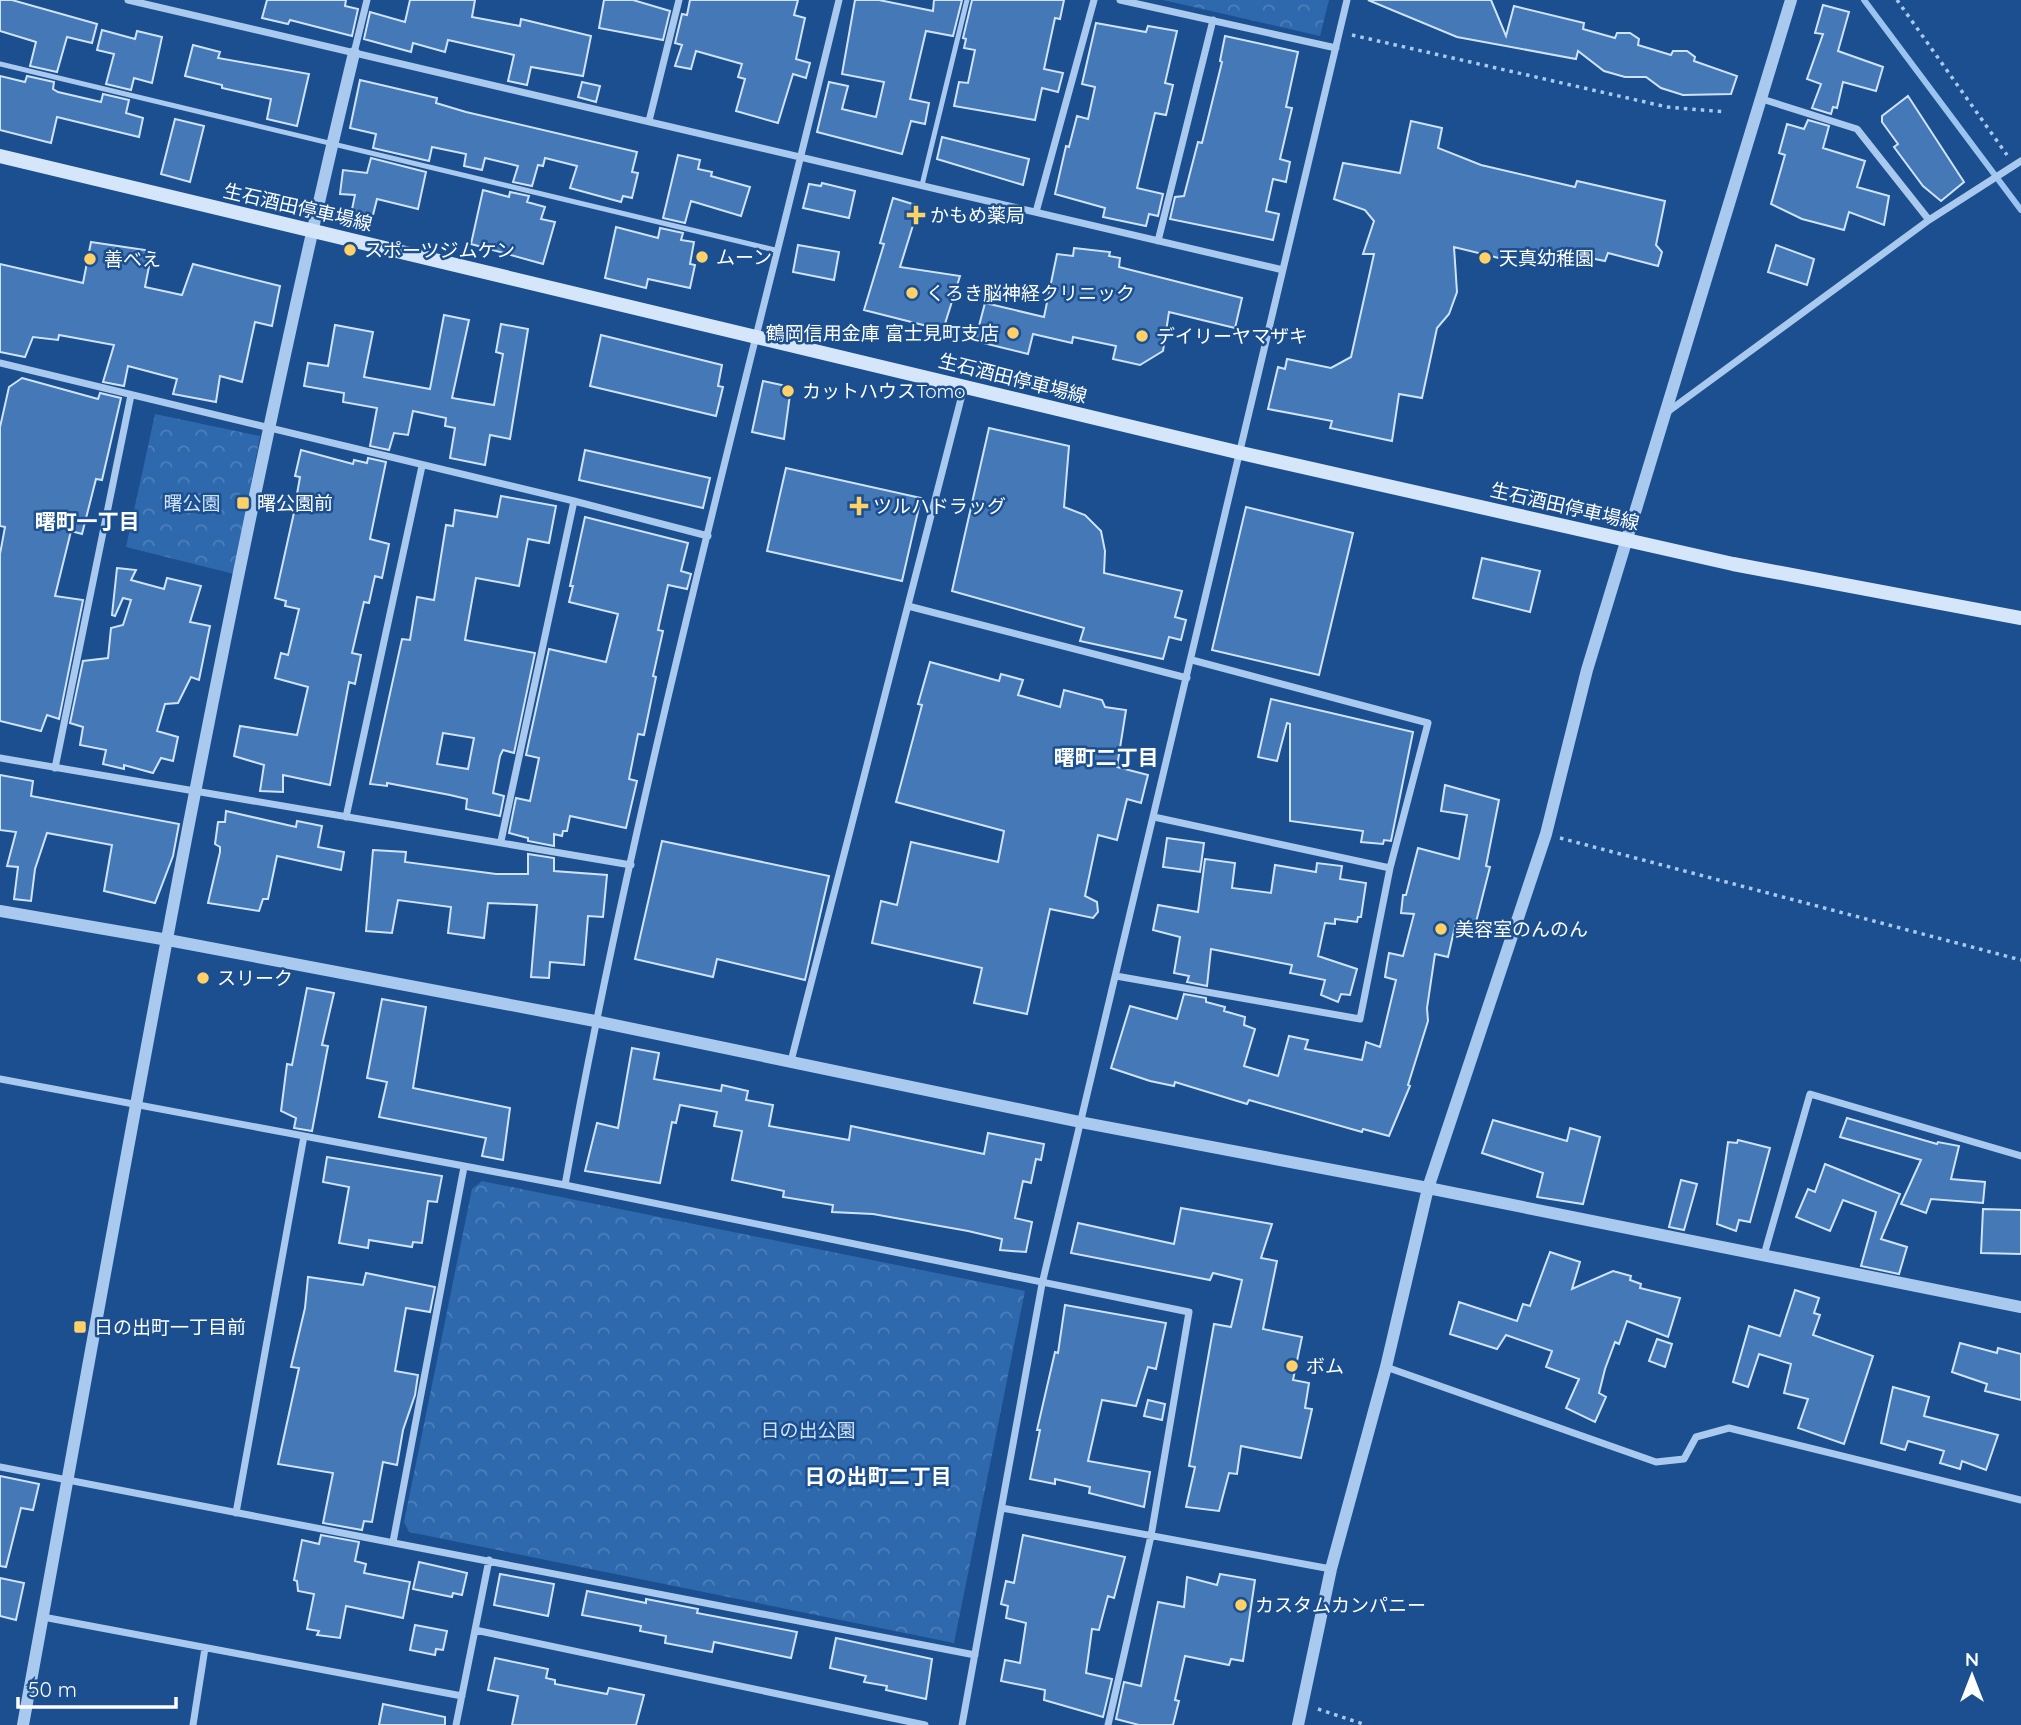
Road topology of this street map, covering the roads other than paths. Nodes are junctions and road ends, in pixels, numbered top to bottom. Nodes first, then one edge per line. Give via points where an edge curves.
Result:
1 (128, 0) edge
2 (367, 0) edge
3 (679, 0) edge
4 (839, 0) edge
5 (967, 0) edge
6 (1094, 0) edge
7 (1120, 0) edge
8 (1347, 0) edge
9 (1791, 0) edge
10 (1213, 20) junction
11 (1336, 48) junction
12 (354, 53) junction
13 (0, 64) edge
14 (1762, 99) junction
15 (649, 121) junction
16 (332, 146) junction
17 (0, 156) edge
18 (801, 157) junction
19 (2018, 164) edge
20 (922, 185) junction
21 (1036, 212) junction
22 (1929, 220) junction
23 (312, 230) junction
24 (1158, 241) junction
25 (775, 250) junction
26 (1283, 270) junction
27 (755, 334) junction
28 (0, 363) edge
29 (964, 386) junction
30 (131, 396) junction
31 (1665, 414) junction
32 (267, 428) junction
33 (1241, 453) junction
34 (422, 466) junction
35 (574, 501) junction
36 (708, 536) junction
37 (1628, 540) junction
38 (908, 606) junction
39 (2021, 618) edge
40 (1192, 660) junction
41 (1187, 678) junction
42 (0, 758) edge
43 (55, 768) junction
44 (198, 792) junction
45 (346, 817) junction
46 (1154, 817) junction
47 (501, 841) junction
48 (631, 865) junction
49 (1390, 868) junction
50 (0, 911) edge
51 (169, 940) junction
52 (1115, 976) junction
53 (595, 1021) junction
54 (791, 1061) junction
55 (0, 1079) edge
56 (136, 1105) junction
57 (1080, 1122) junction
58 (304, 1136) junction
59 (2021, 1156) edge
60 (464, 1167) junction
61 (565, 1185) junction
62 (1428, 1188) junction
63 (1764, 1255) junction
64 (1042, 1284) junction
65 (2021, 1307) edge
66 (1386, 1367) junction
67 (0, 1467) edge
68 (68, 1481) junction
69 (2021, 1500) edge
70 (1002, 1508) junction
71 (236, 1513) junction
72 (1152, 1536) junction
73 (393, 1542) junction
74 (489, 1560) junction
75 (1331, 1569) junction
76 (43, 1617) junction
77 (475, 1630) junction
78 (205, 1648) junction
79 (975, 1655) junction
80 (462, 1696) junction
81 (23, 1725) edge
82 (194, 1725) edge
83 (456, 1725) edge
84 (925, 1725) edge
85 (962, 1725) edge
86 (1108, 1725) edge
87 (1297, 1725) edge

1 - 12 street
2 - 12 street
3 - 15 street
4 - 18 street
5 - 20 lane
6 - 21 street
7 - 10 street
8 - 11 street
9 - 14 street
10 - 11 street
10 - 24 street
11 - 26 street
12 - 15 street
12 - 16 street
13 - 16 lane
14 - 22 street via 1857,129
14 - 31 street
15 - 18 street
16 - 23 street
16 - 25 lane
17 - 23 main road, 生石酒田停車場線
18 - 20 street
18 - 25 street
19 - 22 street
20 - 21 street
21 - 24 street
22 - 31 street
23 - 27 main road, 生石酒田停車場線
23 - 32 street
24 - 26 street
25 - 27 street
26 - 33 street
27 - 29 main road, 生石酒田停車場線
27 - 36 street
28 - 30 street
29 - 33 main road, 生石酒田停車場線
29 - 38 street
30 - 32 street
30 - 43 street
31 - 37 street
32 - 34 street
32 - 44 street
33 - 37 main road, 生石酒田停車場線
33 - 40 street
34 - 35 street
34 - 45 street
35 - 36 street
35 - 47 street
36 - 48 street
37 - 39 main road, 生石酒田停車場線
37 - 62 street via 1587,670 1546,834
38 - 41 street
38 - 54 street
40 - 41 street
40 - 49 street via 1428,723
41 - 46 street
42 - 43 street
43 - 44 street
44 - 45 street
44 - 51 street
45 - 47 street
46 - 49 street
46 - 52 street
47 - 48 street
48 - 53 street
49 - 52 street via 1360,1019
50 - 51 street
51 - 53 street
51 - 56 street
52 - 57 street
53 - 54 street
53 - 61 street
54 - 57 street
55 - 56 street
56 - 58 street
56 - 68 street
57 - 62 street
57 - 64 street
58 - 60 street
58 - 71 street
59 - 63 street via 1810,1094
60 - 61 street
60 - 73 street
61 - 64 street
62 - 63 street
62 - 66 street
63 - 65 street
64 - 70 street
64 - 72 street via 1189,1312
66 - 69 street via 1656,1462 1684,1459 1696,1437 1728,1428
66 - 75 street
67 - 68 street
68 - 71 street
68 - 76 street
70 - 72 street
70 - 79 street
71 - 73 street
72 - 75 street
72 - 86 street
73 - 74 street
74 - 77 street
74 - 79 street
75 - 87 street
76 - 78 street
76 - 81 street
77 - 80 street
77 - 84 street
78 - 80 street
78 - 82 street
79 - 85 street
80 - 83 street

